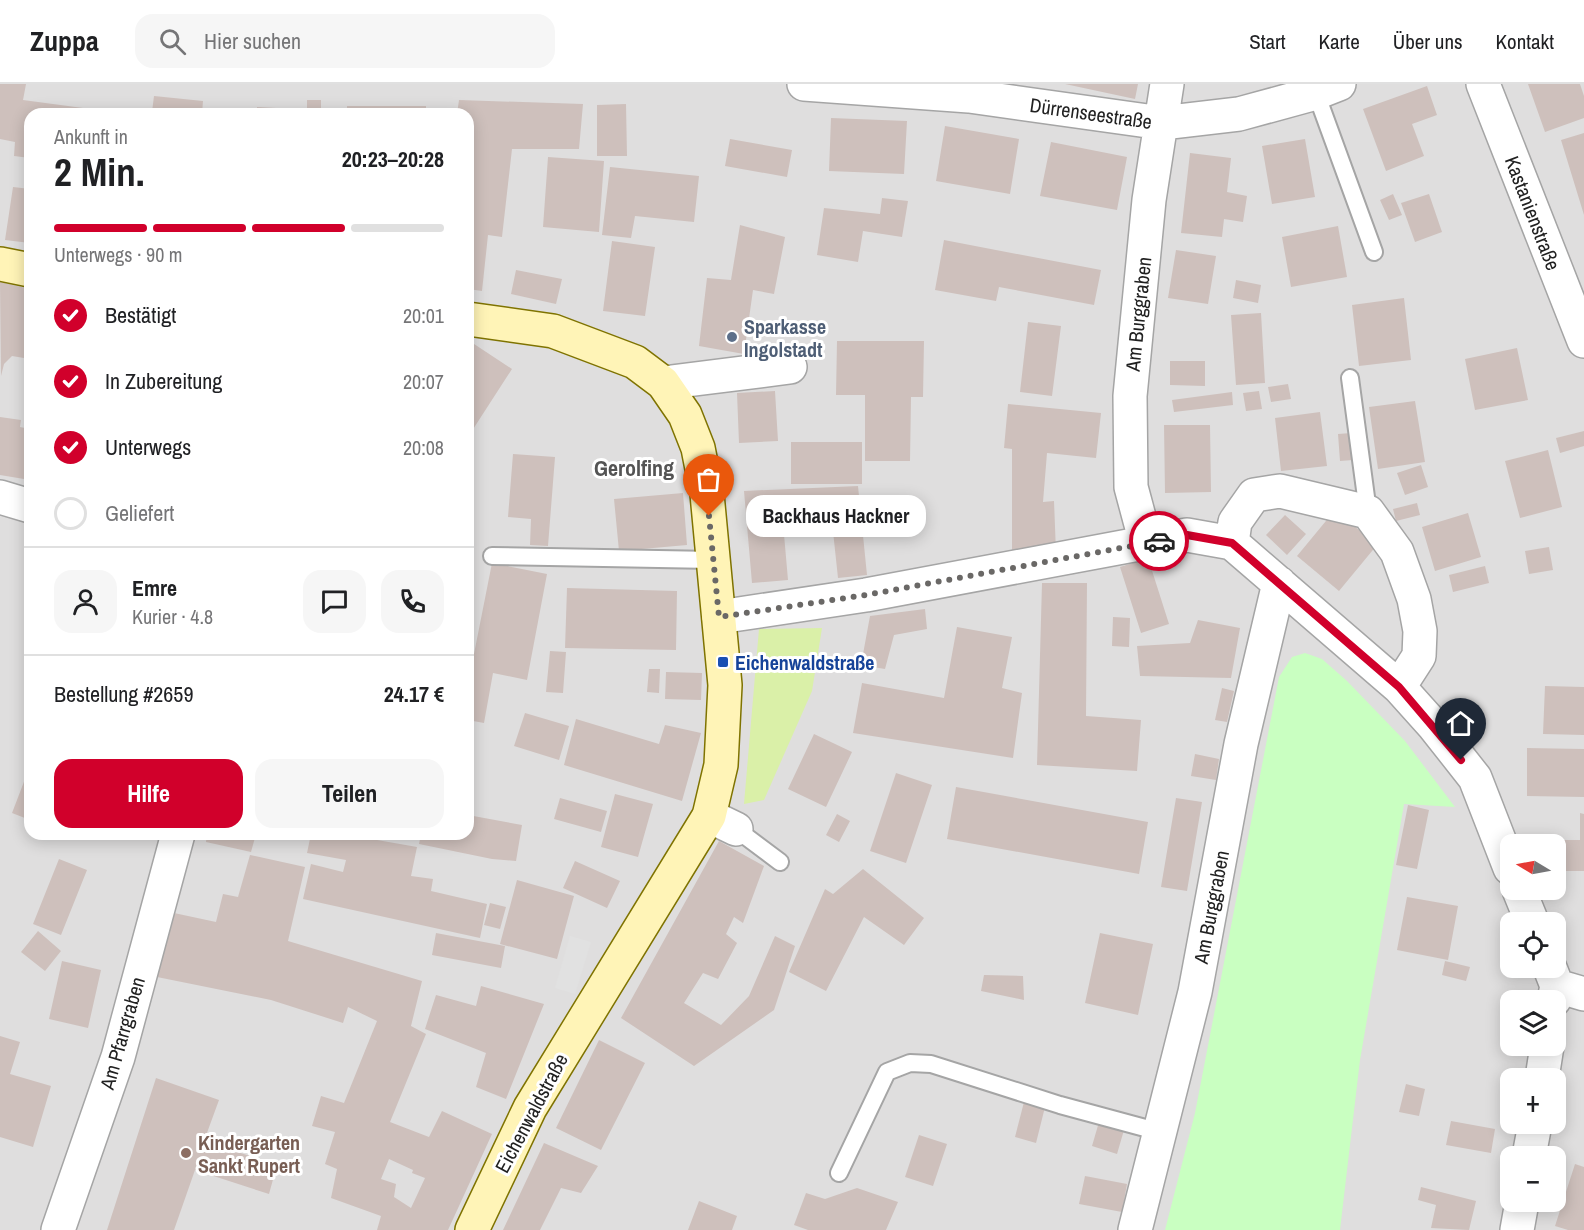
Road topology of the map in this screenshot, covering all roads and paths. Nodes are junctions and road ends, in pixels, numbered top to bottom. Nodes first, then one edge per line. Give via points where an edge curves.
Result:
1 (804, 84) edge
2 (1167, 84) edge
3 (1483, 84) edge
4 (1328, 88) edge
5 (1162, 123) junction
6 (1374, 252) dead end
7 (0, 264) edge
8 (24, 269) edge
9 (474, 320) edge
10 (1584, 341) edge
11 (790, 367) dead end
12 (1350, 378) dead end
13 (663, 383) junction
14 (0, 497) edge
15 (24, 504) edge
16 (1368, 512) junction
17 (1146, 543) junction
18 (1232, 543) junction
19 (492, 556) dead end
20 (713, 560) junction
21 (1279, 583) junction
22 (719, 617) junction
23 (1399, 687) junction
24 (723, 822) junction
25 (176, 840) edge
26 (1500, 842) edge
27 (780, 862) dead end
28 (1160, 1132) junction
29 (839, 1173) dead end
30 (1520, 1212) edge
31 (58, 1230) edge
32 (472, 1230) edge
33 (1135, 1230) edge
34 (1517, 1230) edge

1 - 5 street, Dürrenseestraße via 969,96
2 - 5 street, Am Burggraben
3 - 10 street, Kastanienstraße
4 - 5 street, Dürrenseestraße via 1239,114
4 - 6 lane
5 - 17 street, Am Burggraben via 1149,200 1130,396 1131,487
7 - 8 street
9 - 13 street, Eichenwaldstraße via 553,331 635,362
11 - 13 street
12 - 16 lane
13 - 20 street, Eichenwaldstraße via 686,415 699,448
14 - 15 street
16 - 18 street via 1280,491 1254,495 1235,522
16 - 23 street via 1397,552 1414,599 1420,631 1419,656
17 - 18 street via 1187,535
17 - 22 street via 866,595
18 - 21 street
19 - 20 lane
20 - 22 street, Eichenwaldstraße
21 - 23 street
21 - 28 street, Am Burggraben via 1241,744 1195,992
22 - 24 street, Eichenwaldstraße via 725,711 721,765
23 - 26 street via 1475,778
24 - 27 lane
24 - 32 street, Eichenwaldstraße via 531,1108
25 - 31 street, Am Pfarrgraben via 118,1057
28 - 29 lane via 931,1064 910,1063 887,1072
28 - 33 street, Am Burggraben
30 - 34 street

